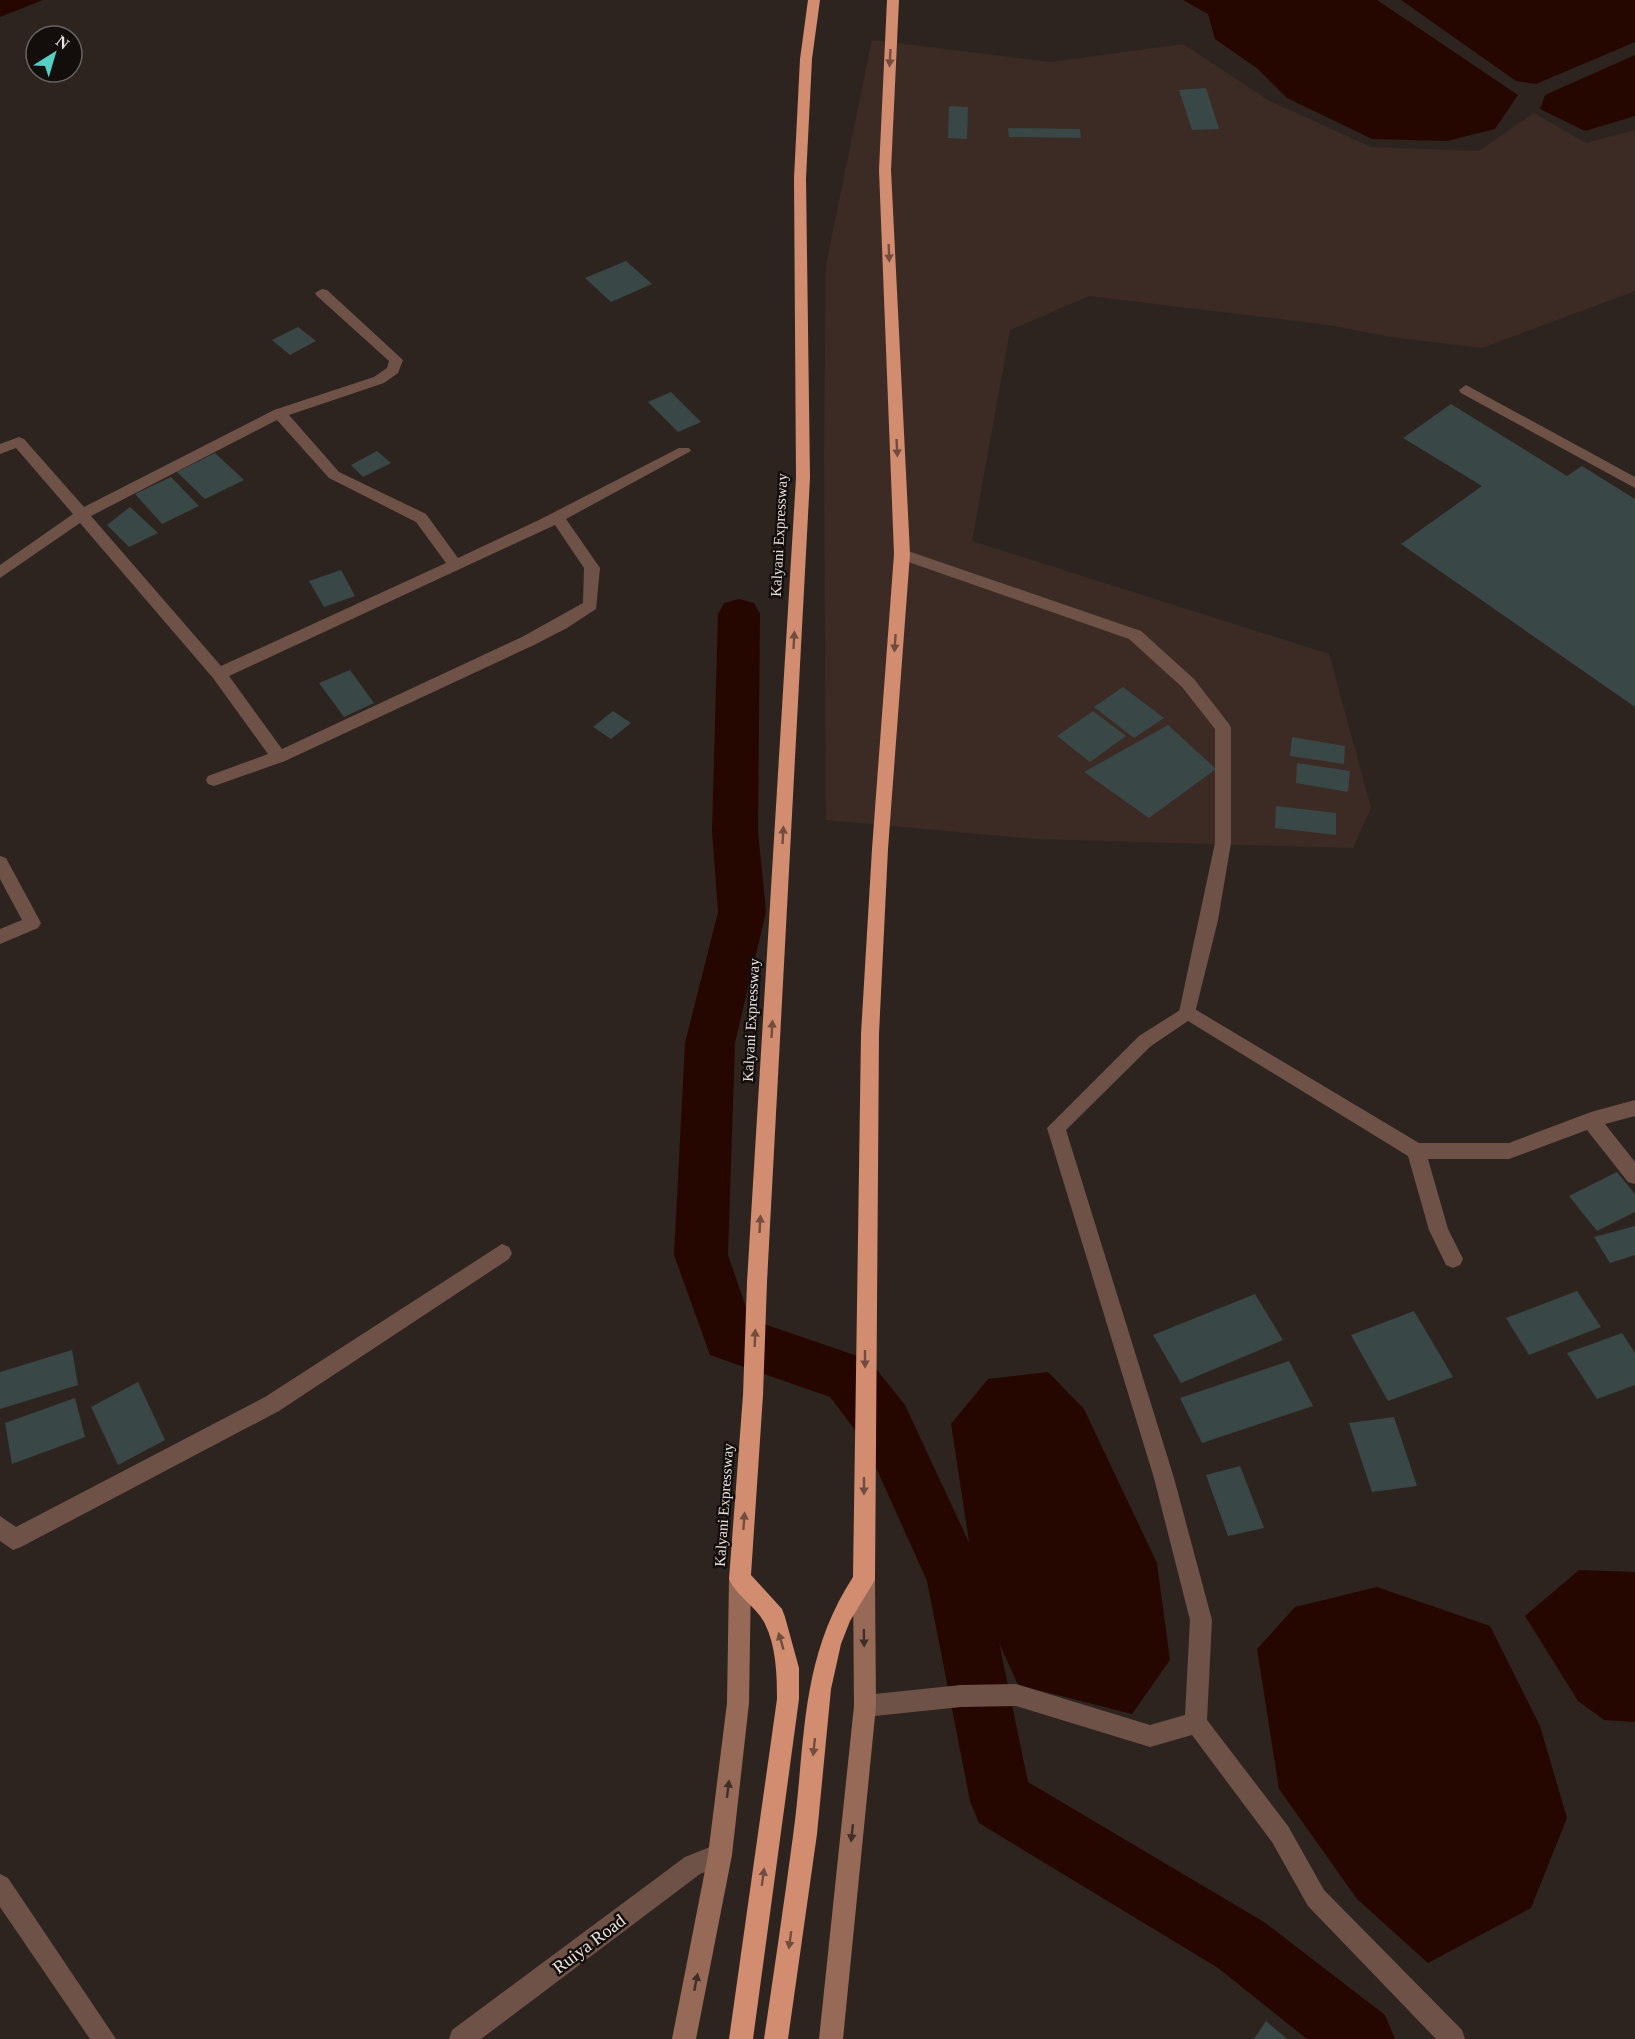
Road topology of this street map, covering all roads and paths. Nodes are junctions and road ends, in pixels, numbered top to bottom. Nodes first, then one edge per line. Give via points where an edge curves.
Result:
1 (814, 0) edge
2 (893, 0) edge
3 (322, 293) dead end
4 (1466, 390) dead end
5 (279, 413) junction
6 (0, 449) edge
7 (684, 451) dead end
8 (1635, 483) edge
9 (81, 515) junction
10 (557, 517) junction
11 (902, 554) junction
12 (455, 565) junction
13 (0, 573) edge
14 (219, 674) junction
15 (279, 757) junction
16 (214, 780) dead end
17 (0, 863) edge
18 (0, 937) edge
19 (1188, 1012) junction
20 (1635, 1108) edge
21 (1591, 1120) junction
22 (1416, 1151) junction
23 (1635, 1176) edge
24 (502, 1253) dead end
25 (1453, 1259) dead end
26 (0, 1526) edge
27 (740, 1579) junction
28 (864, 1580) junction
29 (865, 1706) junction
30 (1196, 1723) junction
31 (720, 1855) junction
32 (0, 1886) edge
33 (104, 2039) edge
34 (461, 2039) edge
35 (684, 2039) edge
36 (741, 2039) edge
37 (776, 2039) edge
38 (831, 2039) edge
39 (1452, 2039) edge

27 -> 1 highway, Kalyani Expressway via 803,478 805,378 798,202 805,54
2 -> 11 highway via 885,170
3 - 5 street via 396,360 393,370 359,388
4 - 8 street
5 - 9 street
5 - 12 street via 334,475 422,518
6 - 9 street via 19,442
7 - 10 street
9 - 13 street
9 - 14 street
10 - 12 street
10 - 15 street via 592,568 591,605 528,641
11 - 19 street via 1136,635 1188,683 1223,728 1223,843
11 -> 28 highway via 870,1034
12 - 14 street
14 - 15 street
15 - 16 street
17 - 18 street via 32,923
19 - 22 street
19 - 30 street via 1145,1041 1056,1128 1164,1478 1201,1620
20 - 21 street
21 - 22 street via 1509,1151
21 - 23 street
22 - 25 street via 1439,1230
24 - 26 street via 272,1404 13,1540
31 -> 27 street, Kalyani Expressway via 738,1703
36 -> 27 highway via 788,1699 788,1668 774,1617
28 -> 29 street
28 -> 37 highway via 842,1614 830,1644 820,1689 805,1834
29 - 30 street via 1016,1695 1150,1736
29 -> 38 street
30 - 39 street via 1280,1834 1316,1898
31 - 34 street, Ruiya Road via 693,1864
35 -> 31 street, Kalyani Expressway
32 - 33 street

